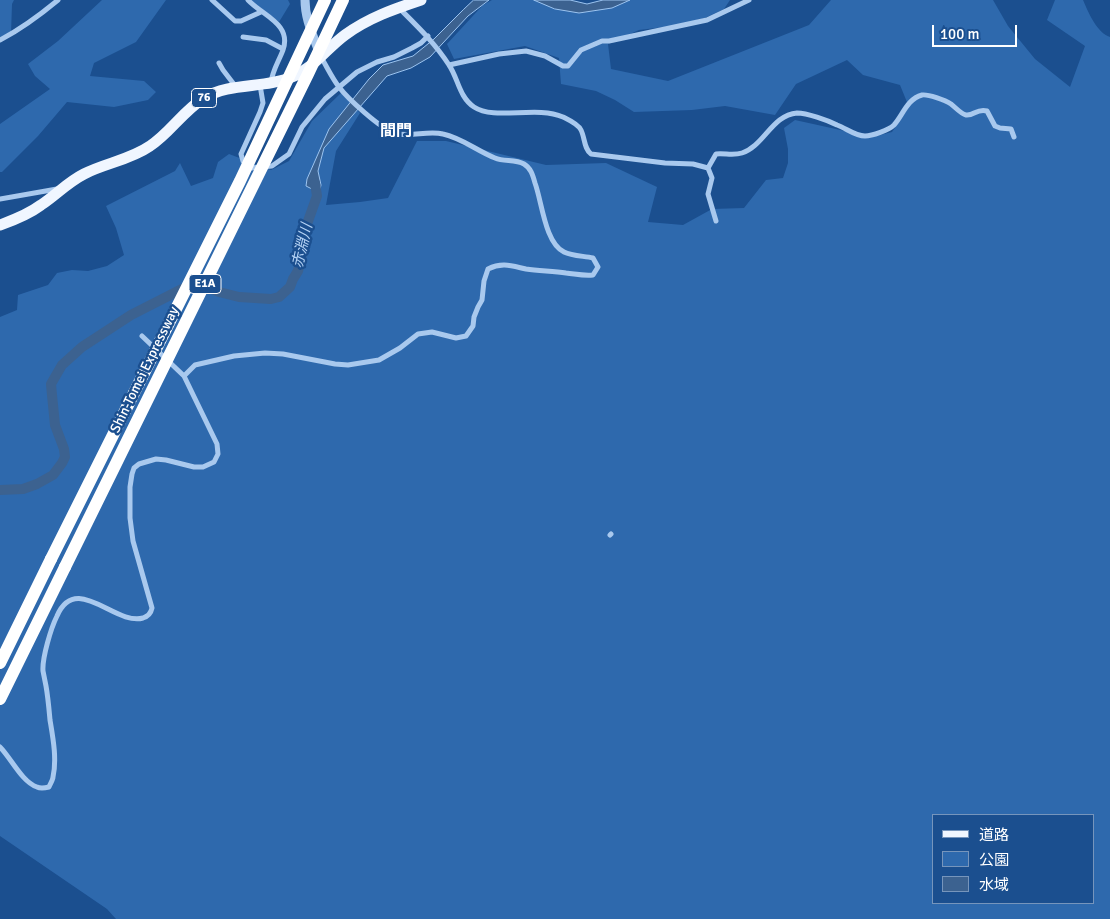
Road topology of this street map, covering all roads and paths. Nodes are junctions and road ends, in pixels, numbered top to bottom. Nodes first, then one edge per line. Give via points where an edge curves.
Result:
1 (58, 0) edge
2 (212, 0) edge
3 (248, 0) edge
4 (305, 0) edge
5 (325, 0) edge
6 (343, 0) edge
7 (421, 0) edge
8 (748, 0) edge
9 (399, 8) junction
10 (261, 12) junction
11 (244, 37) dead end
12 (429, 38) junction
13 (0, 40) edge
14 (283, 48) junction
15 (321, 57) junction
16 (219, 63) dead end
17 (449, 65) junction
18 (266, 84) junction
19 (339, 87) junction
20 (237, 88) junction
21 (1014, 136) dead end
22 (708, 168) junction
23 (62, 188) junction
24 (35, 192) junction
25 (0, 199) edge
26 (40, 206) junction
27 (716, 221) dead end
28 (0, 225) edge
29 (142, 336) dead end
30 (184, 376) junction
31 (0, 663) edge
32 (0, 699) edge
33 (0, 746) edge

1 - 13 street
2 - 10 street via 235,21
3 - 10 street
4 - 15 street via 307,20
5 - 31 highway, Shin-Tomei Expressway / E1A, bridge via 240,181
6 - 32 highway, Shin-Tomei Expressway / E1A, bridge
7 - 9 main road, 76
8 - 17 street via 707,20 602,41 581,50 568,66 526,51
9 - 12 street
9 - 15 main road, 76 via 360,25
10 - 14 street via 282,28
11 - 14 street via 266,38
12 - 17 street
12 - 19 street via 357,72
14 - 18 street
15 - 18 main road, 76 via 292,77
15 - 19 street
16 - 20 street
17 - 22 street via 461,92 475,108 496,113 548,112 562,116 580,128 592,154
18 - 19 street via 260,112 241,154 251,168 272,166 289,154 302,127 324,99
18 - 20 main road, 76
19 - 30 street via 381,126 394,133 442,133 496,159 525,164 531,171 555,246 564,252 593,258 598,267 593,275 583,276 503,264 495,266 488,269 482,300 466,336 456,338 432,332 418,334 379,360 348,365 265,353 195,365
20 - 23 main road, 76 via 219,91 202,100 158,141 138,154 85,173
21 - 22 street via 1011,129 995,126 987,111 964,115 948,102 923,95 906,106 892,127 865,136 796,113 782,118 751,149 730,155 716,154
22 - 27 street via 712,178 708,194
23 - 24 street
23 - 26 main road, 76
24 - 25 street
24 - 26 street
26 - 28 main road, 76
29 - 30 street
30 - 33 street via 217,444 218,454 214,462 203,467 156,459 134,468 130,518 151,613 138,620 91,601 79,598 68,601 57,616 43,670 54,758 49,787 36,787 30,783

